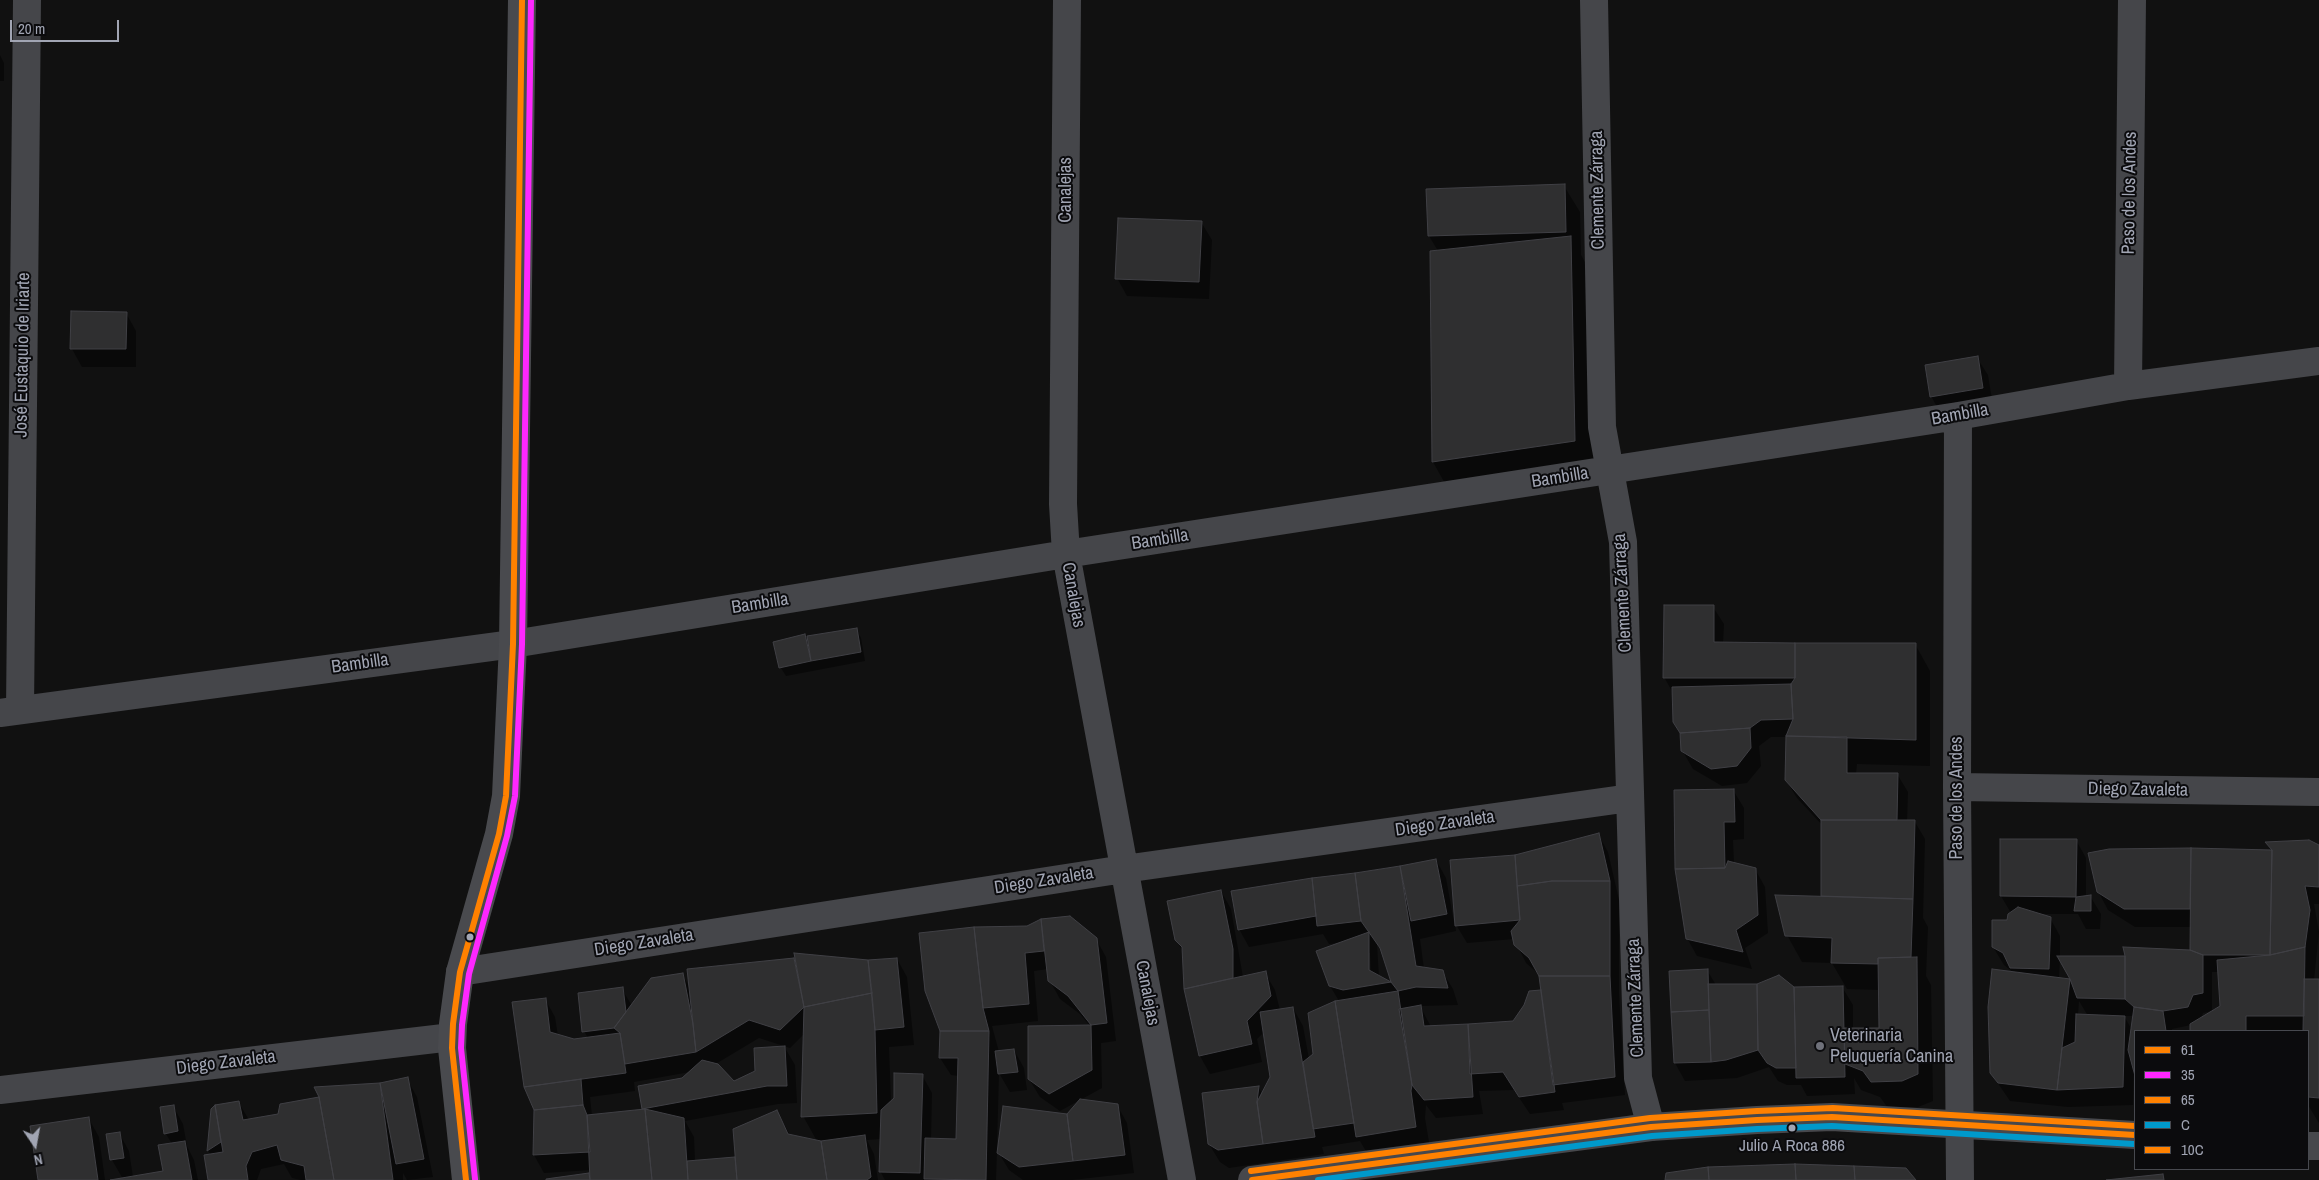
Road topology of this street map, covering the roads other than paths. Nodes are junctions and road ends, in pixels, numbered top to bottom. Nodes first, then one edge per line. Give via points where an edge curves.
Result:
1 (27, 0) edge
2 (522, 0) edge
3 (1067, 0) edge
4 (1594, 0) edge
5 (2132, 0) edge
6 (2319, 361) edge
7 (2128, 386) junction
8 (1958, 416) junction
9 (1609, 471) junction
10 (1066, 554) junction
11 (513, 644) junction
12 (10, 711) edge
13 (1957, 787) junction
14 (2319, 792) edge
15 (1630, 798) junction
16 (1124, 868) junction
17 (460, 972) junction
18 (452, 1036) junction
19 (0, 1090) edge
20 (1959, 1124) junction
21 (1652, 1127) junction
22 (2134, 1135) edge
23 (466, 1180) edge
24 (1182, 1180) edge
25 (1254, 1180) edge
26 (1960, 1180) edge

1 - 12 street, José Eustaquio de Iriarte
2 - 11 main road
3 - 10 street, Canalejas via 1063,504
4 - 9 street, Clemente Zárraga via 1602,427
5 - 7 street, Paso de los Andes
6 - 7 street, Bambilla
7 - 8 street, Bambilla
8 - 9 street, Bambilla
8 - 13 street, Paso de los Andes
9 - 10 street, Bambilla
9 - 15 street, Clemente Zárraga via 1623,542
10 - 11 street, Bambilla
10 - 16 street, Canalejas
11 - 12 street, Bambilla
11 - 17 main road via 506,796 499,834
13 - 14 street, Diego Zavaleta
13 - 20 street, Paso de los Andes
15 - 16 street, Diego Zavaleta
15 - 21 street, Clemente Zárraga via 1638,1078
16 - 17 street, Diego Zavaleta
16 - 24 street, Canalejas
17 - 18 main road
18 - 19 street, Diego Zavaleta
18 - 23 main road
20 - 21 main road via 1832,1117
20 - 22 main road
20 - 26 street, Paso de los Andes
21 - 25 main road

